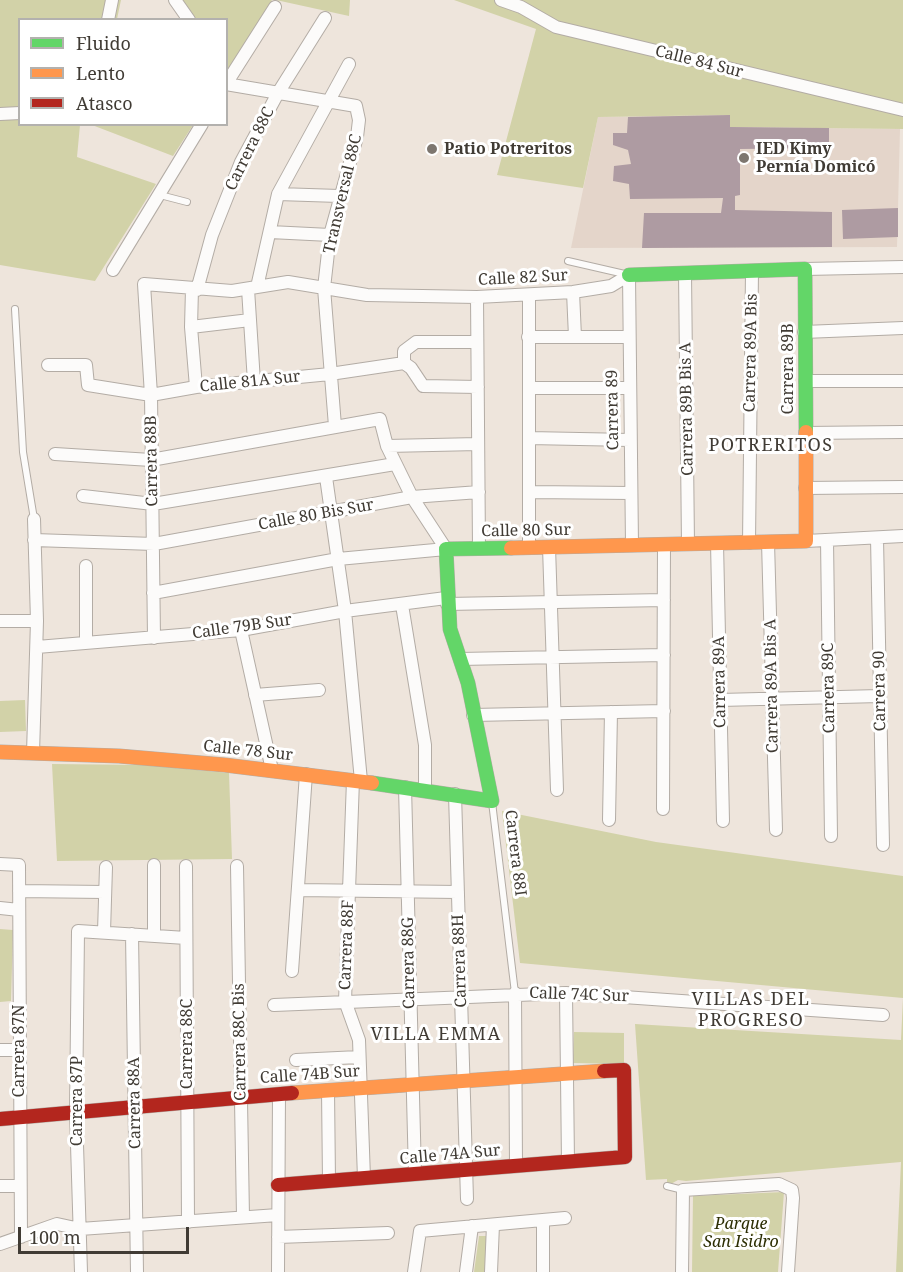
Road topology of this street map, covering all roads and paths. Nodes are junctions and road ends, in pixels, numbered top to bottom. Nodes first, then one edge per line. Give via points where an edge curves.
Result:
1 (112, 0) edge
2 (175, 0) edge
3 (501, 0) edge
4 (275, 7) dead end
5 (108, 18) edge
6 (188, 18) edge
7 (325, 18) dead end
8 (349, 64) dead end
9 (228, 81) edge
10 (228, 84) edge
11 (278, 93) junction
12 (326, 101) junction
13 (903, 110) edge
14 (18, 113) edge
15 (0, 114) edge
16 (201, 126) edge
17 (278, 194) junction
18 (160, 195) junction
19 (339, 196) junction
20 (187, 202) dead end
21 (270, 232) junction
22 (330, 235) junction
23 (568, 261) dead end
24 (903, 267) edge
25 (805, 269) junction
26 (113, 270) dead end
27 (752, 271) junction
28 (685, 273) junction
29 (629, 275) junction
30 (144, 284) joint
31 (252, 288) junction
32 (324, 288) junction
33 (195, 289) junction
34 (573, 292) junction
35 (529, 296) junction
36 (477, 297) junction
37 (15, 309) dead end
38 (250, 320) junction
39 (191, 327) junction
40 (903, 328) edge
41 (804, 332) junction
42 (528, 337) junction
43 (575, 337) junction
44 (628, 337) junction
45 (477, 342) junction
46 (48, 364) dead end
47 (408, 366) junction
48 (330, 374) junction
49 (805, 381) junction
50 (903, 381) edge
51 (254, 382) junction
52 (196, 387) junction
53 (478, 387) junction
54 (529, 388) junction
55 (629, 388) junction
56 (151, 395) junction
57 (335, 426) junction
58 (903, 432) edge
59 (805, 433) junction
60 (529, 438) junction
61 (630, 441) junction
62 (478, 444) junction
63 (387, 446) junction
64 (55, 454) dead end
65 (151, 460) junction
66 (395, 464) junction
67 (326, 477) junction
68 (903, 487) edge
69 (806, 489) junction
70 (479, 492) junction
71 (529, 492) junction
72 (631, 493) junction
73 (83, 496) dead end
74 (412, 497) junction
75 (153, 504) junction
76 (331, 512) junction
77 (34, 519) joint
78 (903, 536) edge
79 (877, 538) junction
80 (34, 540) junction
81 (827, 540) junction
82 (768, 542) junction
83 (806, 542) junction
84 (717, 543) junction
85 (749, 543) junction
86 (154, 544) junction
87 (664, 544) junction
88 (688, 544) junction
89 (632, 545) junction
90 (529, 547) junction
91 (549, 547) junction
92 (446, 549) junction
93 (479, 549) junction
94 (338, 559) junction
95 (86, 566) dead end
96 (153, 593) junction
97 (664, 600) junction
98 (447, 601) junction
99 (551, 602) junction
100 (402, 604) junction
101 (345, 611) junction
102 (0, 621) edge
103 (37, 621) junction
104 (241, 630) junction
105 (154, 638) junction
106 (86, 644) junction
107 (37, 647) junction
108 (664, 655) junction
109 (552, 657) junction
110 (460, 658) junction
111 (319, 690) dead end
112 (255, 695) junction
113 (880, 696) junction
114 (829, 698) junction
115 (772, 699) junction
116 (720, 700) junction
117 (664, 711) junction
118 (611, 712) junction
119 (554, 713) junction
120 (473, 715) junction
121 (0, 752) edge
122 (33, 753) junction
123 (272, 770) junction
124 (306, 774) junction
125 (357, 781) junction
126 (405, 787) junction
127 (425, 790) junction
128 (557, 790) dead end
129 (455, 794) junction
130 (492, 801) junction
131 (663, 809) dead end
132 (609, 820) dead end
133 (723, 821) dead end
134 (776, 830) dead end
135 (831, 836) dead end
136 (883, 845) dead end
137 (0, 864) edge
138 (154, 865) dead end
139 (186, 866) dead end
140 (237, 866) dead end
141 (106, 867) dead end
142 (298, 890) junction
143 (19, 891) junction
144 (349, 891) junction
145 (408, 891) junction
146 (105, 892) junction
147 (458, 892) junction
148 (0, 908) edge
149 (19, 910) junction
150 (104, 932) junction
151 (132, 934) junction
152 (154, 936) junction
153 (186, 938) junction
154 (292, 971) dead end
155 (515, 993) junction
156 (566, 993) junction
157 (461, 996) junction
158 (410, 998) junction
159 (345, 1001) junction
160 (274, 1005) dead end
161 (883, 1015) dead end
162 (0, 1050) edge
163 (19, 1050) junction
164 (359, 1057) junction
165 (296, 1060) dead end
166 (567, 1074) junction
167 (516, 1078) junction
168 (464, 1081) junction
169 (412, 1084) junction
170 (361, 1088) junction
171 (328, 1090) junction
172 (279, 1094) junction
173 (241, 1097) junction
174 (187, 1102) junction
175 (135, 1108) junction
176 (76, 1113) junction
177 (0, 1119) edge
178 (20, 1119) junction
179 (625, 1157) joint
180 (568, 1162) junction
181 (516, 1166) junction
182 (466, 1170) junction
183 (415, 1174) junction
184 (364, 1179) junction
185 (329, 1181) junction
186 (278, 1185) junction
187 (0, 1186) edge
188 (20, 1186) junction
189 (667, 1186) dead end
190 (683, 1193) junction
191 (467, 1199) dead end
192 (278, 1215) junction
193 (243, 1217) junction
194 (565, 1218) dead end
195 (543, 1220) junction
196 (188, 1221) junction
197 (136, 1225) junction
198 (493, 1225) junction
199 (472, 1226) junction
200 (80, 1229) junction
201 (388, 1233) dead end
202 (21, 1237) junction
203 (278, 1237) junction
204 (0, 1244) edge
205 (81, 1272) edge
206 (137, 1272) edge
207 (278, 1272) edge
208 (414, 1272) edge
209 (466, 1272) edge
210 (490, 1272) edge
211 (543, 1272) edge
212 (682, 1272) edge
213 (788, 1272) edge

1 - 5 street
2 - 6 street
3 - 13 street, Calle 84 Sur via 556,27
4 - 9 street
7 - 11 street, Carrera 88C
8 - 12 street
10 - 11 street
11 - 12 street
11 - 33 street, Carrera 88C via 241,162
12 - 17 street
12 - 19 street, Transversal 88C via 356,106 359,120
14 - 15 street
16 - 18 street
17 - 19 street
17 - 21 street
18 - 20 lane
18 - 26 street
19 - 22 street, Transversal 88C
21 - 22 street
21 - 31 street
22 - 32 street, Transversal 88C
23 - 29 lane
24 - 25 street, Calle 82 Sur
25 - 27 street, Calle 82 Sur
25 - 41 street, Carrera 89B
27 - 28 street, Calle 82 Sur
27 - 85 street, Carrera 89A Bis
28 - 29 street, Calle 82 Sur
28 - 88 street, Carrera 89B Bis A
29 - 34 street, Calle 82 Sur via 611,286
29 - 44 street, Carrera 89
30 - 33 street, Calle 82 Sur
30 - 56 street, Carrera 88B
31 - 32 street, Calle 82 Sur via 288,282
31 - 33 street, Calle 82 Sur
31 - 38 street
32 - 36 street, Calle 82 Sur via 368,295
32 - 48 street, Transversal 88C
33 - 39 street, Carrera 88C
34 - 35 street, Calle 82 Sur
34 - 43 street
35 - 36 street, Calle 82 Sur
35 - 42 street
36 - 45 street
37 - 77 lane via 23,452
38 - 39 street
38 - 51 street
39 - 52 street, Carrera 88C
40 - 41 street
41 - 49 street, Carrera 89B
42 - 43 street
42 - 54 street
43 - 44 street
44 - 55 street, Carrera 89
45 - 47 street via 426,341 408,347 404,351
45 - 53 street
46 - 56 street, Calle 81A Sur via 86,365 88,385
47 - 48 street, Calle 81A Sur
47 - 53 street via 420,385 427,388
48 - 51 street, Calle 81A Sur
48 - 57 street, Transversal 88C
49 - 50 street
49 - 59 street, Carrera 89B
51 - 52 street, Calle 81A Sur
52 - 56 street, Calle 81A Sur
53 - 62 street
54 - 55 street
54 - 60 street
55 - 61 street, Carrera 89
56 - 65 street, Carrera 88B
57 - 63 street via 380,419
57 - 65 street
58 - 59 street
59 - 69 street, Carrera 89B
60 - 61 street
60 - 71 street
61 - 72 street, Carrera 89
62 - 63 street
62 - 70 street
63 - 66 street
64 - 65 street
65 - 75 street, Carrera 88B
66 - 67 street
66 - 74 street
67 - 75 street
67 - 76 street, Carrera 88F
68 - 69 street
69 - 83 street, Carrera 89B
70 - 74 street, Calle 80 Bis Sur
70 - 93 street
71 - 72 street
71 - 90 street
72 - 89 street, Carrera 89
73 - 75 street
74 - 76 street, Calle 80 Bis Sur
74 - 92 street
75 - 86 street, Carrera 88B
76 - 86 street, Calle 80 Bis Sur
76 - 94 street, Carrera 88F
77 - 80 street
78 - 79 street, Calle 80 Sur
79 - 81 street, Calle 80 Sur
79 - 113 street, Carrera 90
80 - 86 street, Calle 80 Bis Sur
80 - 103 street
81 - 83 street, Calle 80 Sur
81 - 114 street, Carrera 89C
82 - 83 street, Calle 80 Sur
82 - 85 street, Calle 80 Sur
82 - 115 street, Carrera 89A Bis A
84 - 85 street, Calle 80 Sur
84 - 88 street, Calle 80 Sur
84 - 116 street, Carrera 89A
86 - 96 street, Carrera 88B
87 - 88 street, Calle 80 Sur
87 - 89 street, Calle 80 Sur
87 - 97 street
89 - 91 street, Calle 80 Sur
90 - 91 street, Calle 80 Sur
90 - 93 street, Calle 80 Sur
91 - 99 street
92 - 93 street, Calle 80 Sur
92 - 94 street, Calle 80 Sur
92 - 98 street, Carrera 88I
94 - 96 street, Calle 80 Sur
94 - 101 street, Carrera 88F
95 - 106 street
96 - 105 street, Carrera 88B
97 - 99 street, Calle 79B Sur
97 - 108 street
98 - 99 street, Calle 79B Sur
98 - 100 street, Calle 79B Sur
98 - 110 street, Carrera 88I via 450,629
99 - 109 street
100 - 101 street, Calle 79B Sur
100 - 127 street via 425,745
101 - 104 street, Calle 79B Sur
101 - 125 street, Carrera 88F
102 - 103 street
103 - 107 street
104 - 105 street, Calle 79B Sur
104 - 112 street
105 - 106 street, Calle 79B Sur
106 - 107 street, Calle 79B Sur
107 - 122 street
108 - 109 street
108 - 117 street
109 - 110 street
109 - 119 street
110 - 120 street, Carrera 88I
111 - 112 street
112 - 123 street
113 - 114 street
113 - 136 street, Carrera 90
114 - 115 street
114 - 135 street, Carrera 89C
115 - 116 street
115 - 134 street, Carrera 89A Bis A
116 - 133 street, Carrera 89A
117 - 118 street
117 - 131 street
118 - 119 street
118 - 132 street
119 - 120 street
119 - 128 street
120 - 130 street, Carrera 88I
121 - 122 street, Calle 78 Sur
122 - 123 street, Calle 78 Sur via 119,756
123 - 124 street, Calle 78 Sur
124 - 125 street, Calle 78 Sur
124 - 142 street
125 - 126 street, Calle 78 Sur
125 - 144 street, Carrera 88F
126 - 127 street, Calle 78 Sur
126 - 145 street, Carrera 88G
127 - 129 street, Calle 78 Sur
129 - 130 street, Calle 78 Sur
129 - 147 street, Carrera 88H
130 - 155 lane, Carrera 88I
137 - 143 street, Carrera 87N via 19,866
138 - 152 street
139 - 153 street, Carrera 88C
140 - 173 street, Carrera 88C Bis
141 - 146 street
142 - 144 street
142 - 154 street
143 - 146 street
143 - 149 street, Carrera 87N
144 - 145 street
144 - 159 street, Carrera 88F
145 - 147 street
145 - 158 street, Carrera 88G
146 - 150 street
147 - 157 street, Carrera 88H
148 - 149 street
149 - 163 street, Carrera 87N
150 - 151 street
150 - 176 street, Carrera 87P via 78,931
151 - 152 street
151 - 175 street, Carrera 88A
152 - 153 street
153 - 174 street, Carrera 88C
155 - 156 street, Calle 74C Sur
155 - 157 street, Calle 74C Sur
155 - 167 street, Carrera 88I
156 - 161 street, Calle 74C Sur
156 - 166 street
157 - 158 street, Calle 74C Sur
157 - 168 street, Carrera 88H
158 - 159 street, Calle 74C Sur
158 - 169 street, Carrera 88G
159 - 160 street, Calle 74C Sur
159 - 164 street, Carrera 88F via 358,1040
162 - 163 street
163 - 178 street, Carrera 87N
164 - 165 street
164 - 170 street, Carrera 88F
166 - 167 street, Calle 74B Sur
166 - 179 street, Calle 74B Sur via 624,1070
166 - 180 street
167 - 168 street, Calle 74B Sur
167 - 181 street, Carrera 88I
168 - 169 street, Calle 74B Sur
168 - 182 street, Carrera 88H
169 - 170 street, Calle 74B Sur
169 - 183 street, Carrera 88G
170 - 171 street, Calle 74B Sur
170 - 184 street, Carrera 88F
171 - 172 street, Calle 74B Sur
171 - 185 street
172 - 173 street, Calle 74B Sur
172 - 186 street
173 - 174 street, Calle 74B Sur
173 - 193 street, Carrera 88C Bis
174 - 175 street, Calle 74B Sur
174 - 196 street, Carrera 88C
175 - 176 street, Calle 74B Sur
175 - 197 street, Carrera 88A
176 - 178 street, Calle 74B Sur
176 - 200 street, Carrera 87P
177 - 178 street, Calle 74B Sur
178 - 188 street, Carrera 87N
179 - 180 street, Calle 74A Sur
180 - 181 street, Calle 74A Sur
181 - 182 street, Calle 74A Sur
182 - 183 street, Calle 74A Sur
182 - 191 street, Carrera 88H
183 - 184 street, Calle 74A Sur
184 - 185 street, Calle 74A Sur
185 - 186 street, Calle 74A Sur
186 - 192 street
187 - 188 street
188 - 202 street, Carrera 87N
189 - 190 lane
190 - 212 street
190 - 213 street via 779,1184 792,1190
192 - 193 street
192 - 203 street
193 - 196 street
194 - 195 street
195 - 198 street
195 - 211 street
196 - 197 street
197 - 200 street
197 - 206 street, Carrera 88A
198 - 199 street
198 - 210 street
199 - 208 street via 420,1231
199 - 209 street
200 - 202 street via 57,1224
200 - 205 street, Carrera 87P
201 - 203 street
202 - 204 street
203 - 207 street

